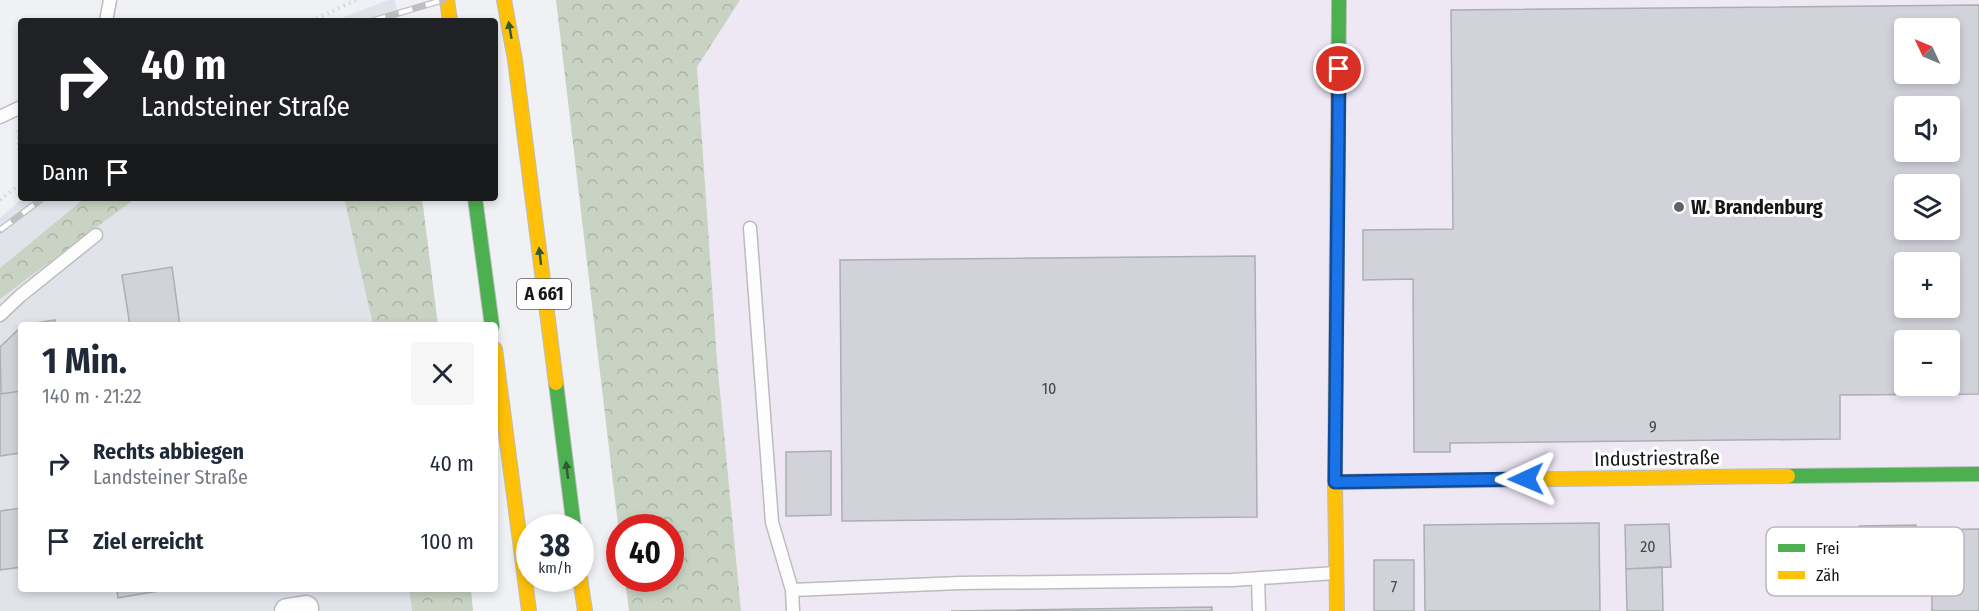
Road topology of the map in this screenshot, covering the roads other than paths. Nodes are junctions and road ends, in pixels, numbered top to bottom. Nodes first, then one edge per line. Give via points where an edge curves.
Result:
1 (110, 0) edge
2 (447, 0) edge
3 (504, 0) edge
4 (1339, 0) edge
5 (107, 18) edge
6 (450, 18) edge
7 (18, 109) edge
8 (0, 117) edge
9 (475, 201) edge
10 (750, 228) dead end
11 (96, 235) dead end
12 (0, 315) edge
13 (491, 322) edge
14 (498, 372) edge
15 (1979, 474) edge
16 (1335, 482) junction
17 (572, 514) edge
18 (1336, 573) junction
19 (1258, 578) junction
20 (792, 590) junction
21 (582, 592) edge
22 (529, 611) edge
23 (585, 611) edge
24 (793, 611) edge
25 (1259, 611) edge
26 (1337, 611) edge

1 - 5 lane
2 - 6 main road
17 -> 3 main road, A 661 via 515,60
4 - 16 main road
7 - 8 lane
9 - 13 main road, A 661
10 - 20 lane via 772,522
11 - 12 lane
14 - 22 main road
15 - 16 main road, Industriestraße
16 - 18 main road
18 - 19 lane
18 - 26 main road
19 - 20 lane
19 - 25 lane
20 - 24 lane
21 - 23 main road

